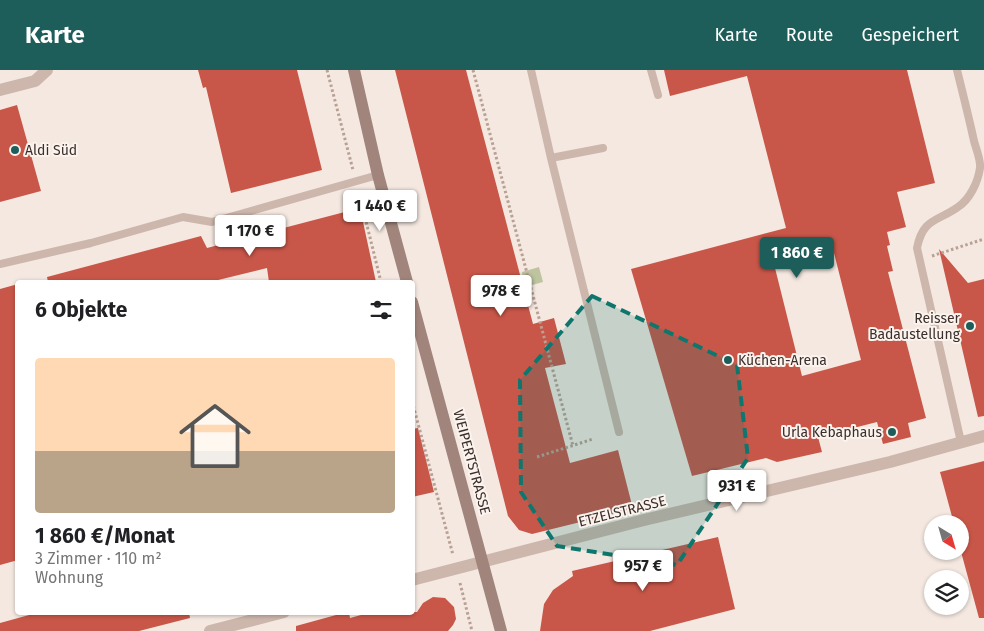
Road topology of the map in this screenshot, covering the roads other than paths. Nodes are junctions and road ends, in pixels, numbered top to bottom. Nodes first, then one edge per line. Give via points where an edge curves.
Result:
1 (47, 70) edge
2 (354, 70) edge
3 (532, 70) edge
4 (651, 70) edge
5 (957, 70) edge
6 (0, 90) edge
7 (658, 95) dead end
8 (603, 148) dead end
9 (551, 158) junction
10 (378, 175) junction
11 (0, 264) edge
12 (406, 280) edge
13 (415, 313) edge
14 (620, 432) dead end
15 (984, 436) edge
16 (960, 442) junction
17 (483, 562) junction
18 (415, 579) edge
19 (272, 615) edge
20 (210, 631) edge
21 (501, 631) edge

1 - 6 street via 35,81
2 - 10 main road
3 - 9 lane
4 - 7 lane
5 - 16 lane via 980,166 979,174 973,190 959,207 934,219 923,229 917,248
8 - 9 lane
9 - 14 lane
10 - 11 lane via 212,222 183,217
10 - 12 main road
13 - 17 main road, WEIPERTSTRASSE
15 - 16 street, ETZELSTRASSE
16 - 17 street, ETZELSTRASSE
17 - 18 street, ETZELSTRASSE
17 - 21 main road, WEIPERTSTRASSE
19 - 20 street

